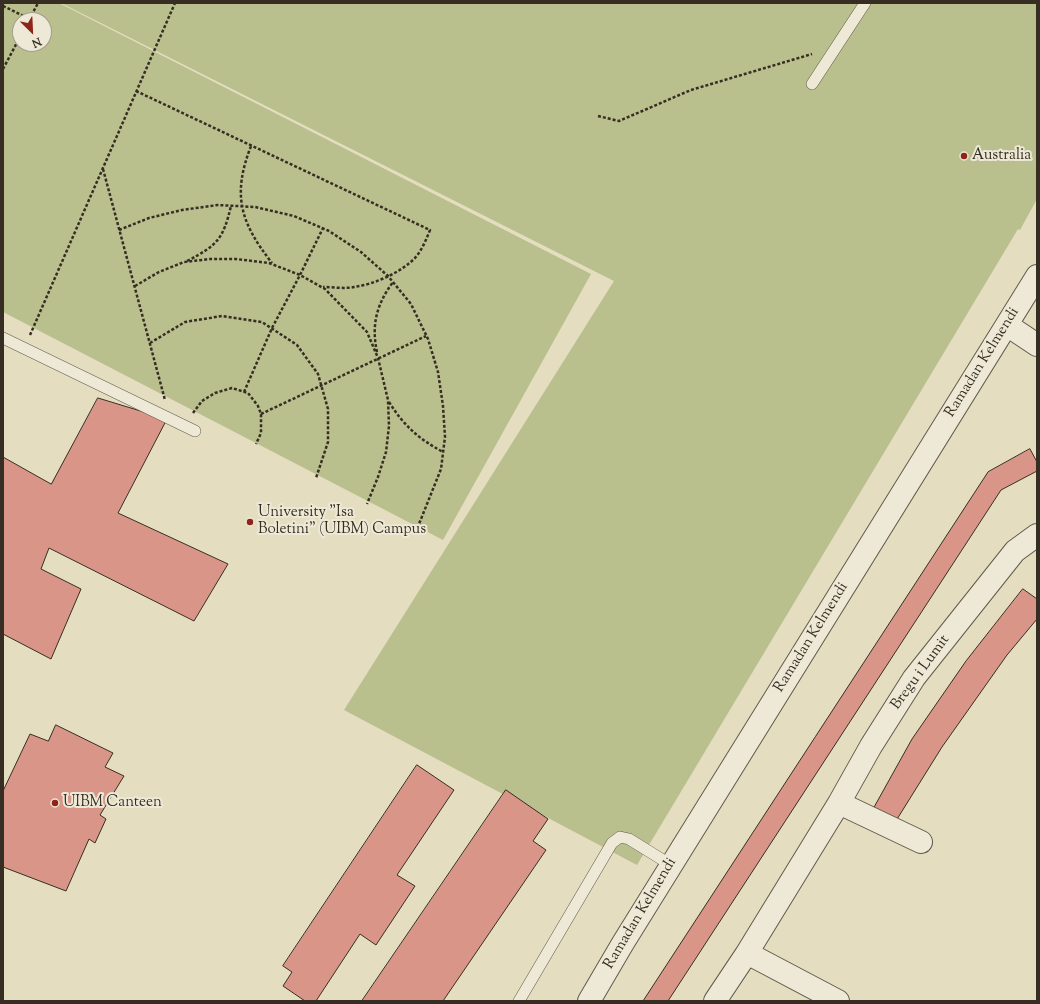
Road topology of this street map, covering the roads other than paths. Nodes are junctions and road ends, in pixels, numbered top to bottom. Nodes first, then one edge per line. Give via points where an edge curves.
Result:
1 (865, 3) edge
2 (812, 84) dead end
3 (1037, 276) edge
4 (1007, 325) junction
5 (3, 338) edge
6 (1037, 345) edge
7 (195, 431) dead end
8 (1037, 534) edge
9 (839, 803) junction
10 (921, 842) dead end
11 (671, 865) junction
12 (747, 953) junction
13 (519, 1001) edge
14 (589, 1001) edge
15 (715, 1001) edge
16 (838, 1001) edge

1 - 2 lane
3 - 4 street, Ramadan Kelmendi
4 - 6 street
4 - 11 street, Ramadan Kelmendi
5 - 7 lane
8 - 9 street, Bregu i Lumit via 1015,551 914,678 870,746
9 - 10 street
9 - 12 street, Bregu i Lumit
11 - 13 lane via 629,839 620,837 612,843
11 - 14 street, Ramadan Kelmendi
12 - 15 street, Bregu i Lumit
12 - 16 street

